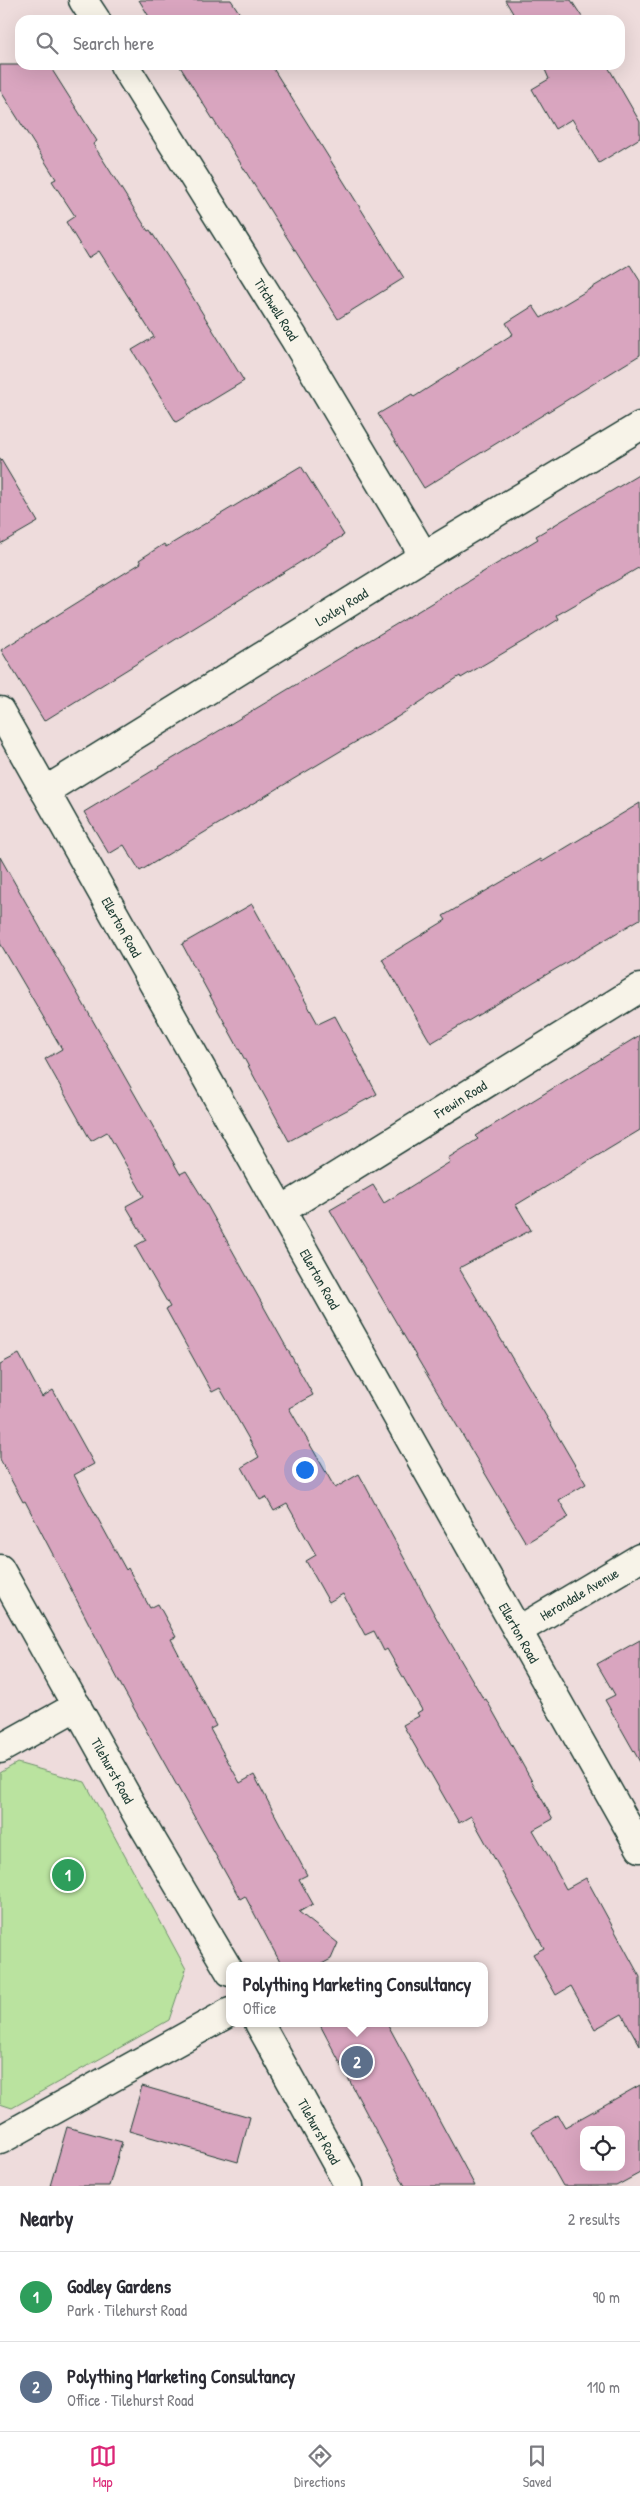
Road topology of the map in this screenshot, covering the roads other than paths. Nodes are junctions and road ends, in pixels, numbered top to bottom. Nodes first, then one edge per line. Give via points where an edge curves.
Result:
1 (83, 0) edge
2 (93, 15) edge
3 (127, 70) edge
4 (640, 426) edge
5 (424, 556) junction
6 (0, 711) edge
7 (45, 792) junction
8 (640, 988) edge
9 (282, 1210) junction
10 (640, 1558) edge
11 (0, 1569) edge
12 (519, 1630) junction
13 (77, 1706) junction
14 (0, 1749) edge
15 (640, 1848) edge
16 (226, 1965) edge
17 (226, 2014) edge
18 (261, 2027) edge
19 (0, 2140) edge
20 (349, 2186) edge

1 - 2 street
3 - 5 street, Titchwell Road via 294,338
4 - 5 street, Loxley Road
5 - 7 street, Loxley Road
6 - 7 street, Ellerton Road
7 - 9 street, Ellerton Road
8 - 9 street, Frewin Road
9 - 12 street, Ellerton Road
10 - 12 street, Herondale Avenue
11 - 13 street, Tilehurst Road
12 - 15 street, Ellerton Road
13 - 14 street
13 - 16 street, Tilehurst Road
17 - 19 street
18 - 20 street, Tilehurst Road

